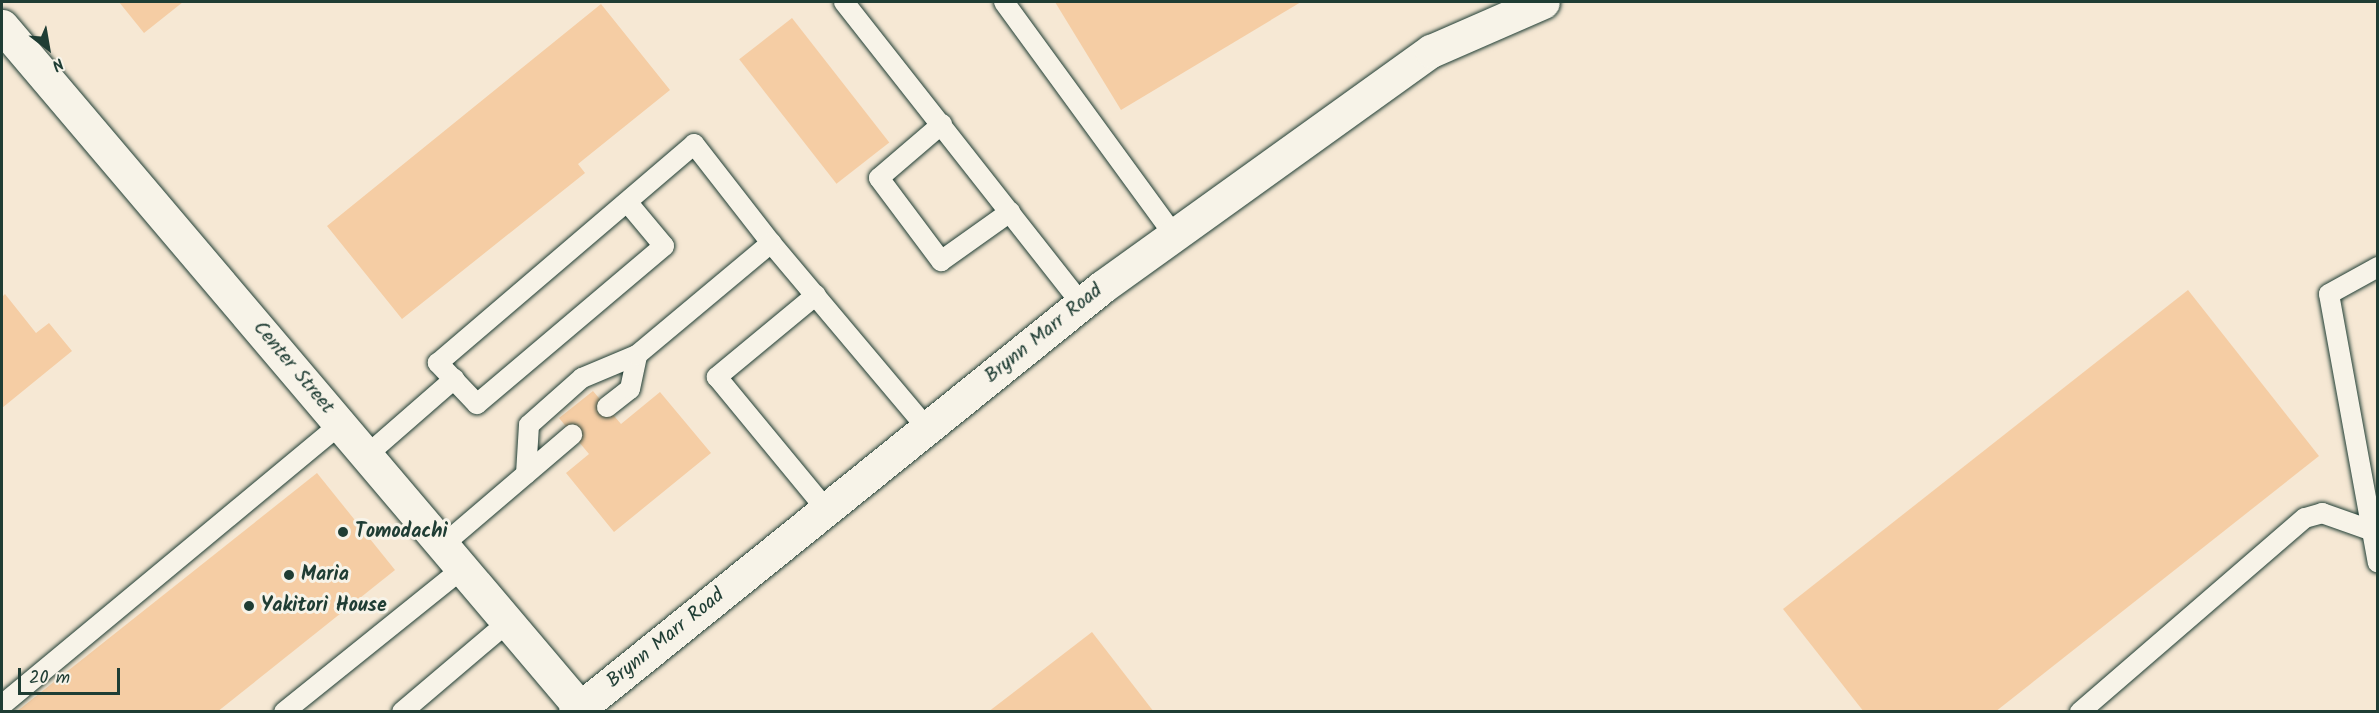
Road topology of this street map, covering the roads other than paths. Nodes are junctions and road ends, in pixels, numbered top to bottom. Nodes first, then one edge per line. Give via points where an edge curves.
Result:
1 (844, 2) edge
2 (1004, 2) edge
3 (1543, 2) edge
4 (2, 26) edge
5 (942, 124) junction
6 (628, 203) junction
7 (1010, 212) junction
8 (1174, 235) junction
9 (771, 243) junction
10 (2378, 267) edge
11 (816, 295) junction
12 (1082, 303) junction
13 (637, 355) junction
14 (454, 380) junction
15 (607, 407) dead end
16 (341, 424) junction
17 (927, 428) junction
18 (572, 435) dead end
19 (367, 455) junction
20 (526, 474) junction
21 (826, 509) junction
22 (2370, 530) junction
23 (453, 556) junction
24 (2378, 564) edge
25 (508, 622) junction
26 (2, 705) edge
27 (580, 710) edge
28 (284, 711) edge
29 (402, 711) edge
30 (2080, 711) edge

1 - 5 lane
2 - 8 lane
3 - 8 street, Brynn Marr Road via 1431,51
4 - 16 street, Center Street
5 - 7 lane
5 - 7 lane via 879,178 941,261
6 - 9 lane via 694,144
6 - 14 lane via 438,363
6 - 14 lane via 664,246 477,404
7 - 12 lane
8 - 12 street, Brynn Marr Road
9 - 11 lane
9 - 13 lane
10 - 22 lane via 2329,294
11 - 17 lane
11 - 21 lane via 717,377
12 - 17 street, Brynn Marr Road
13 - 15 lane via 630,388
13 - 20 lane via 582,378 529,425
14 - 19 lane
16 - 19 street, Center Street
16 - 26 lane
17 - 21 street, Brynn Marr Road
18 - 20 lane
19 - 23 street, Center Street
20 - 23 lane
21 - 27 street, Brynn Marr Road
22 - 24 lane
22 - 30 lane via 2322,513 2306,518
23 - 25 street, Center Street
23 - 28 lane
25 - 27 street, Center Street
25 - 29 lane

